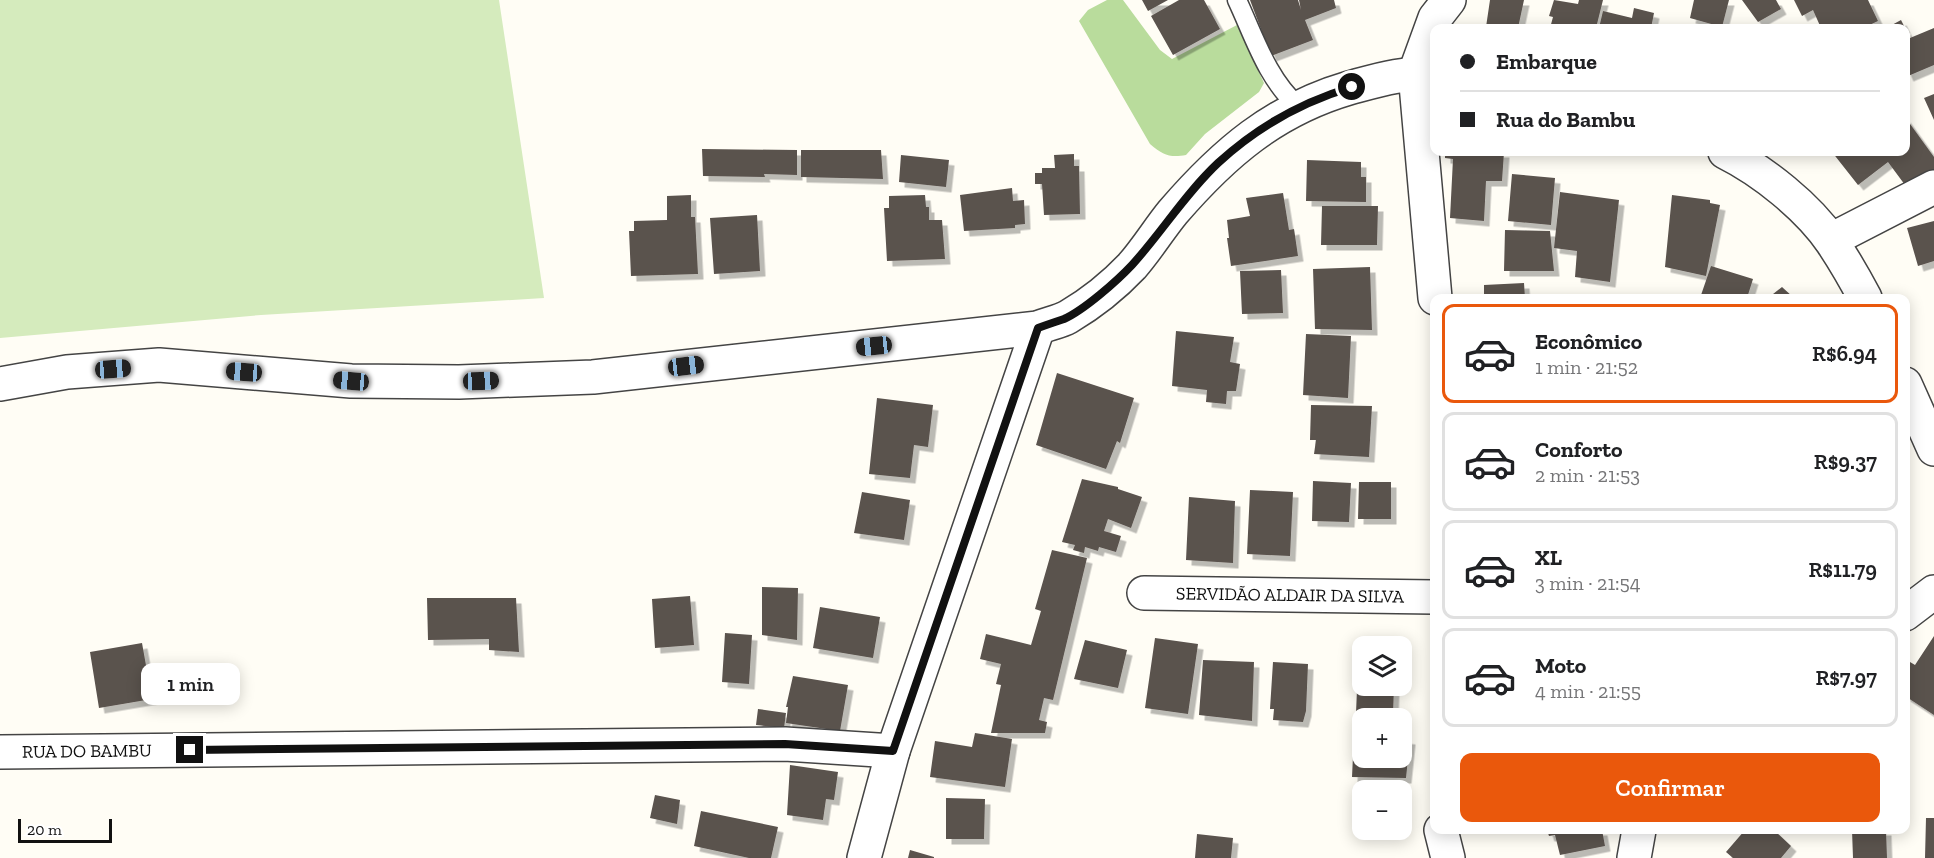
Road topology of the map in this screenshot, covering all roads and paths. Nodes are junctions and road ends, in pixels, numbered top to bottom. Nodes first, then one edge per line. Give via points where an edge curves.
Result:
1 (1237, 0) edge
2 (1449, 0) edge
3 (1434, 24) edge
4 (1430, 43) edge
5 (1424, 74) edge
6 (1298, 106) junction
7 (1731, 156) edge
8 (1934, 187) edge
9 (1831, 240) junction
10 (1435, 294) edge
11 (1863, 294) edge
12 (1038, 328) junction
13 (0, 384) edge
14 (1910, 395) edge
15 (1934, 449) edge
16 (1934, 592) edge
17 (1144, 593) dead end
18 (1430, 597) edge
19 (1910, 610) edge
20 (893, 751) junction
21 (0, 752) edge
22 (1442, 834) edge
23 (1638, 834) edge
24 (864, 858) edge
25 (1448, 858) edge
26 (1634, 858) edge

1 - 6 lane via 1266,64
2 - 3 street
4 - 5 street
5 - 6 street via 1362,84
5 - 10 street
6 - 12 street via 1259,130 1218,164 1131,266 1090,302 1066,318
7 - 9 street via 1801,206
8 - 9 street
9 - 11 street
12 - 13 street via 593,376 459,382 351,381 159,365 67,372
12 - 20 street
14 - 15 street
16 - 19 street
17 - 18 street, SERVIDÃO ALDAIR DA SILVA
20 - 21 street, RUA DO BAMBU via 785,744
20 - 24 street
22 - 25 street
23 - 26 street

